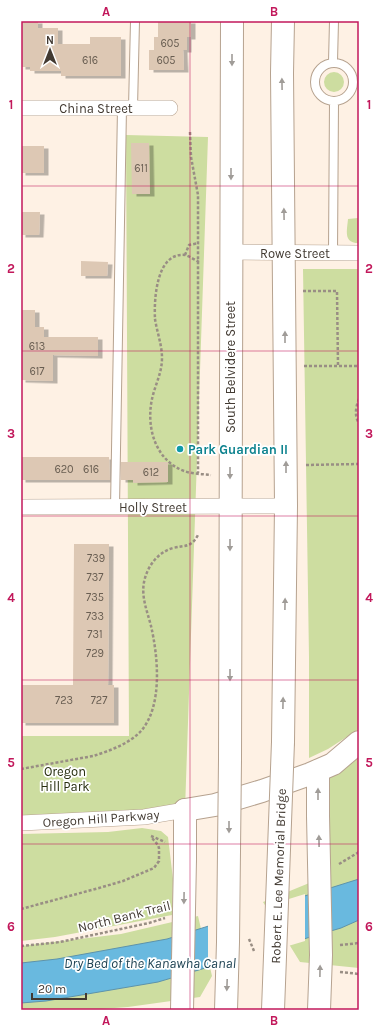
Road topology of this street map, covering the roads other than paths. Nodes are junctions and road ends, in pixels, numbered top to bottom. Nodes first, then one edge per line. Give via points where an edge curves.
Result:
1 (135, 21) edge
2 (232, 21) edge
3 (283, 21) edge
4 (334, 21) edge
5 (333, 62) junction
6 (334, 101) junction
7 (21, 108) edge
8 (128, 108) junction
9 (170, 108) dead end
10 (231, 252) junction
11 (284, 253) junction
12 (333, 253) junction
13 (359, 253) edge
14 (230, 506) junction
15 (286, 506) junction
16 (21, 507) edge
17 (115, 507) junction
18 (359, 742) edge
19 (318, 771) junction
20 (185, 810) junction
21 (21, 823) edge
22 (182, 1010) edge
23 (226, 1010) edge
24 (273, 1010) edge
25 (319, 1010) edge

1 - 8 lane
2 -> 10 main road, South Belvidere Street
11 -> 3 main road
4 - 5 lane
5 - 6 lane via 320,68 314,82 320,95
5 - 6 lane via 347,68 352,74 353,81 348,95
6 - 12 lane
7 - 8 street, China Street
8 - 9 street, China Street
8 - 17 lane
10 - 11 street, Rowe Street
10 -> 14 main road, South Belvidere Street
11 - 12 street, Rowe Street
15 -> 11 main road
12 - 13 street, Rowe Street
14 - 15 street, Holly Street
14 - 17 street, Holly Street
14 -> 23 main road, South Belvidere Street, bridge via 230,760
24 -> 15 main road, Robert E. Lee Memorial Bridge, bridge via 283,742
16 - 17 street, Holly Street
18 - 19 main road, Oregon Hill Parkway via 342,758
19 - 20 main road, Oregon Hill Parkway via 262,791 210,806
25 -> 19 main road, bridge via 321,955
20 - 21 street, Oregon Hill Parkway via 144,817
20 -> 22 main road, bridge

